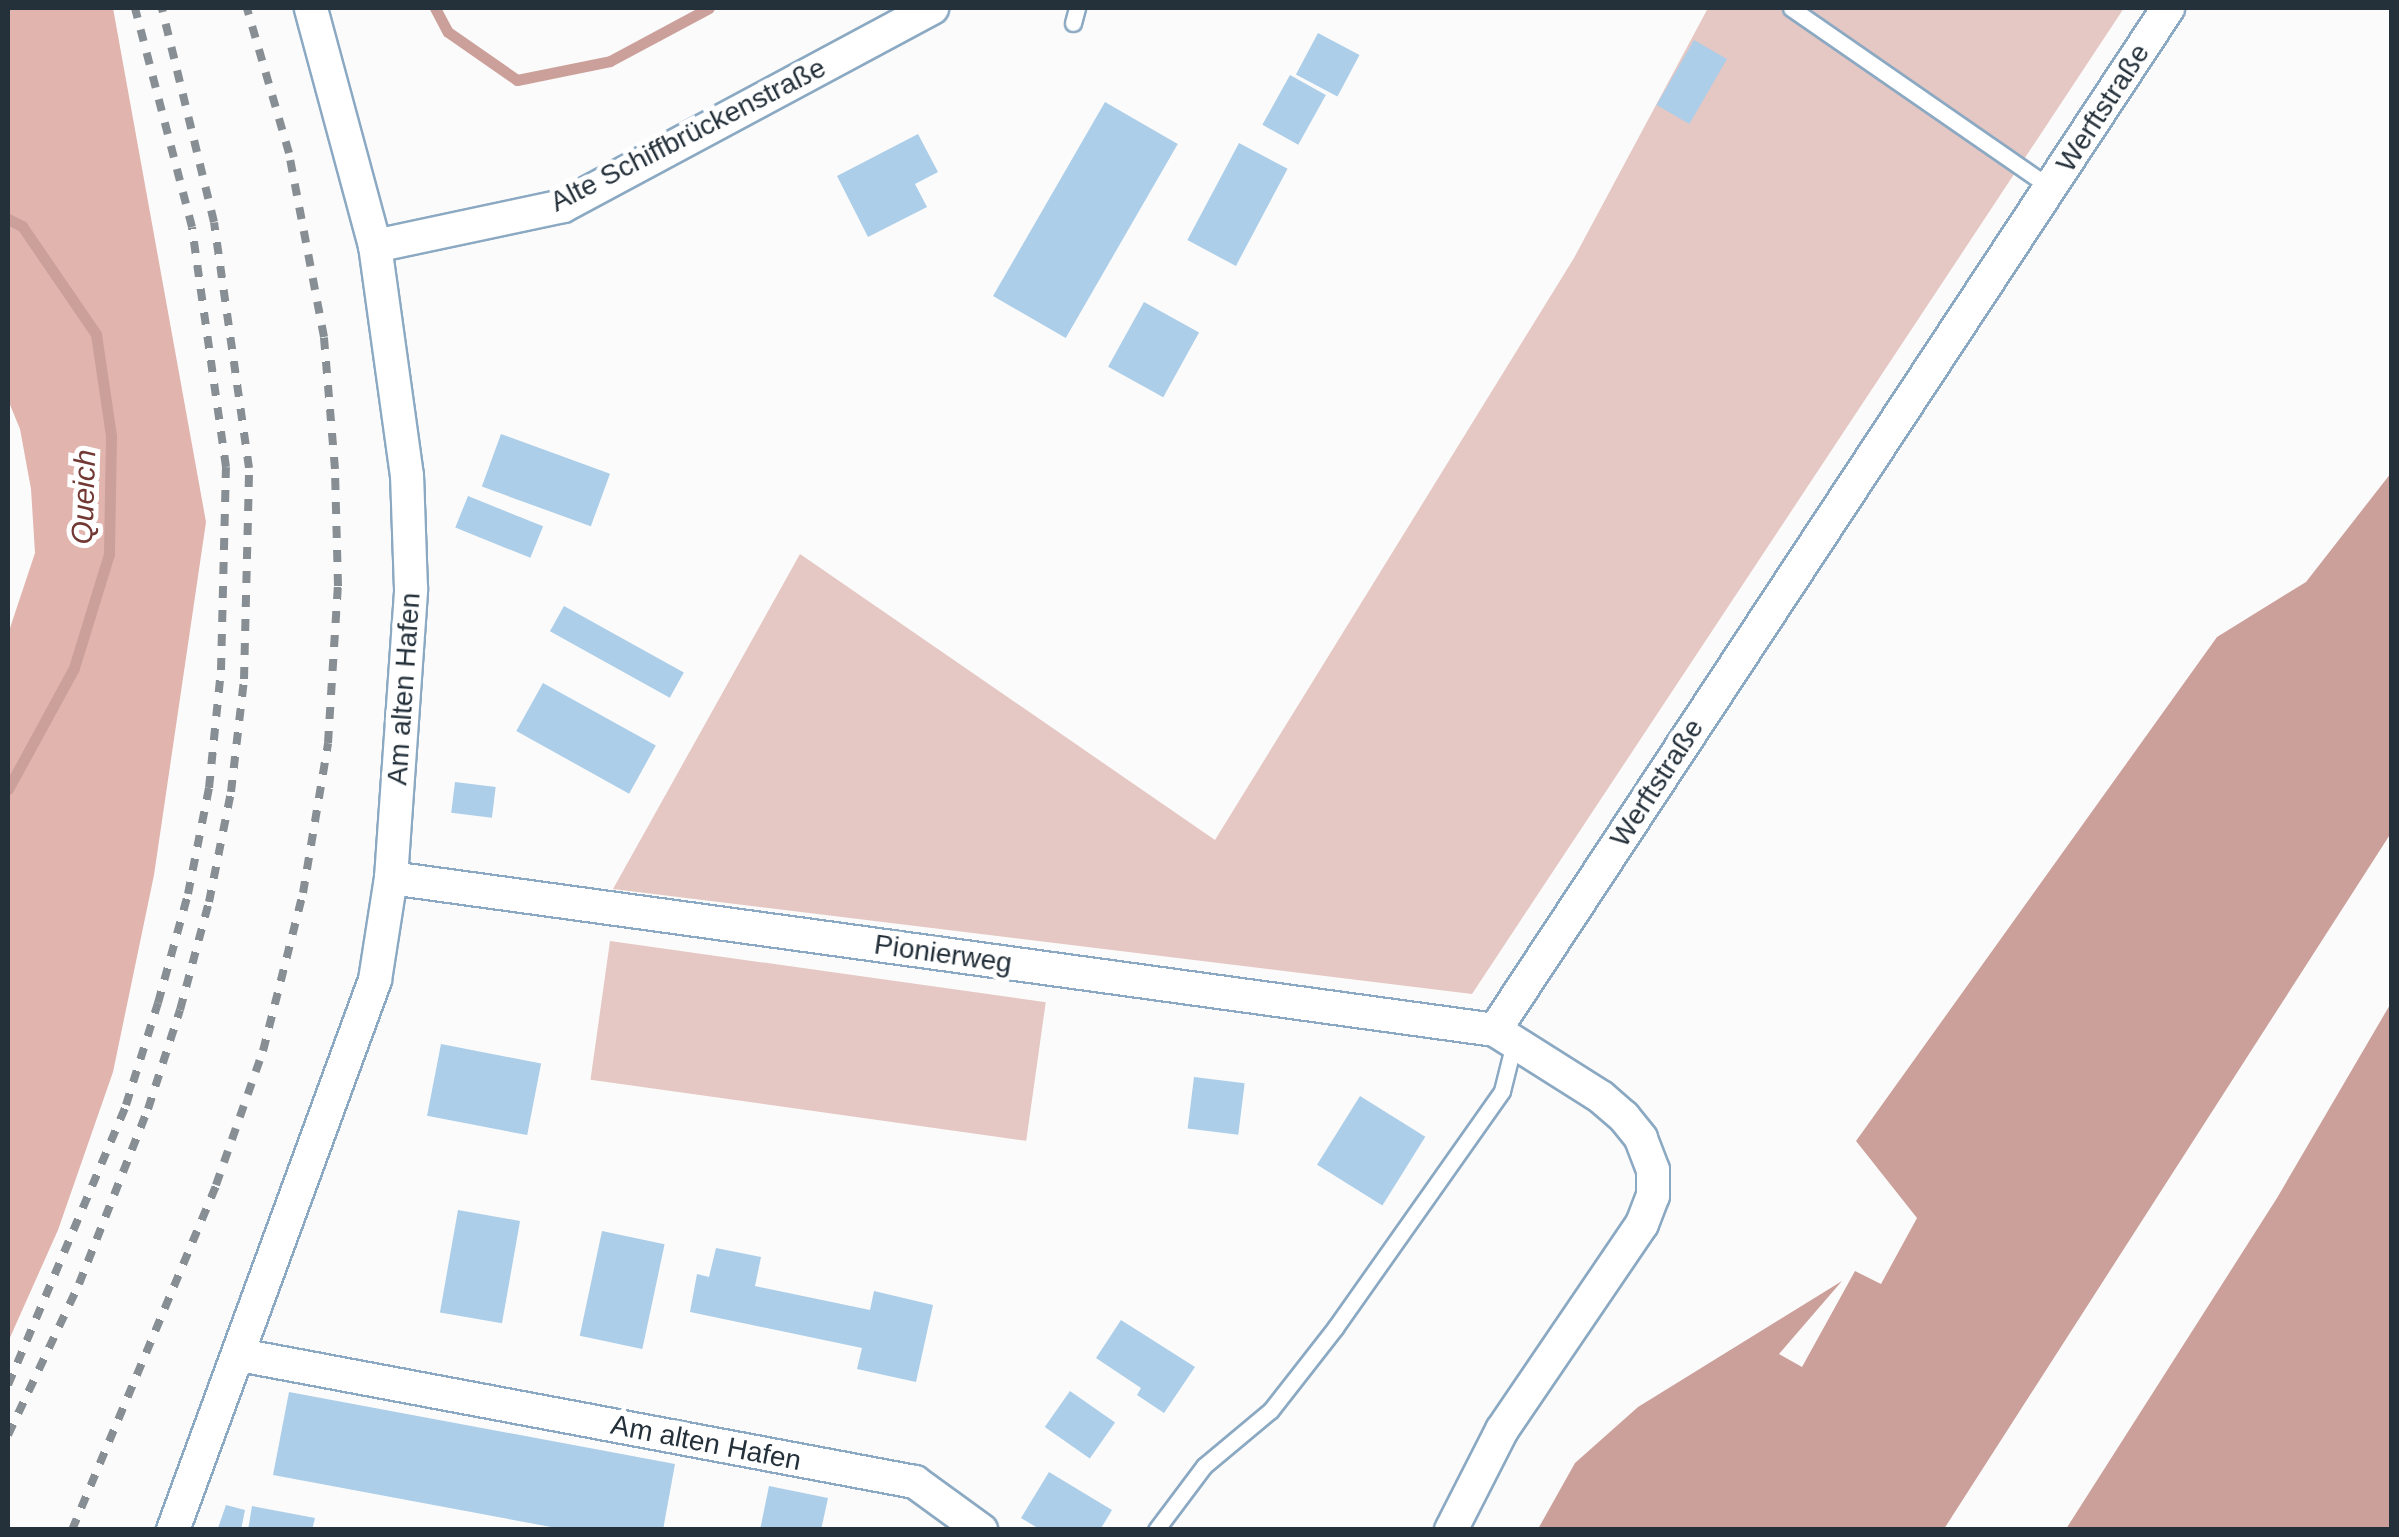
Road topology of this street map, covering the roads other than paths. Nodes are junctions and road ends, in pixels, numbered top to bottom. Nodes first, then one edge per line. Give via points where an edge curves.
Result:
1 (311, 8) edge
2 (932, 8) edge
3 (1791, 8) edge
4 (2168, 8) edge
5 (2051, 188) junction
6 (375, 246) junction
7 (390, 878) junction
8 (1505, 1036) junction
9 (240, 1356) junction
10 (174, 1530) edge
11 (980, 1530) edge
12 (1156, 1530) edge
13 (1451, 1530) edge

1 - 6 street, Am alten Hafen
2 - 6 street, Alte Schiffbrückenstraße via 563,206
3 - 5 lane
4 - 5 street, Werftstraße
5 - 8 street, Werftstraße
6 - 7 street, Am alten Hafen via 408,476 411,589
7 - 8 street, Pionierweg
7 - 9 street, Am alten Hafen via 375,980
8 - 12 lane via 1502,1091 1335,1328 1271,1410 1204,1466
8 - 13 street via 1624,1117 1653,1170 1653,1196 1642,1224 1502,1430
9 - 10 street, Am alten Hafen
9 - 11 street, Am alten Hafen via 915,1482

